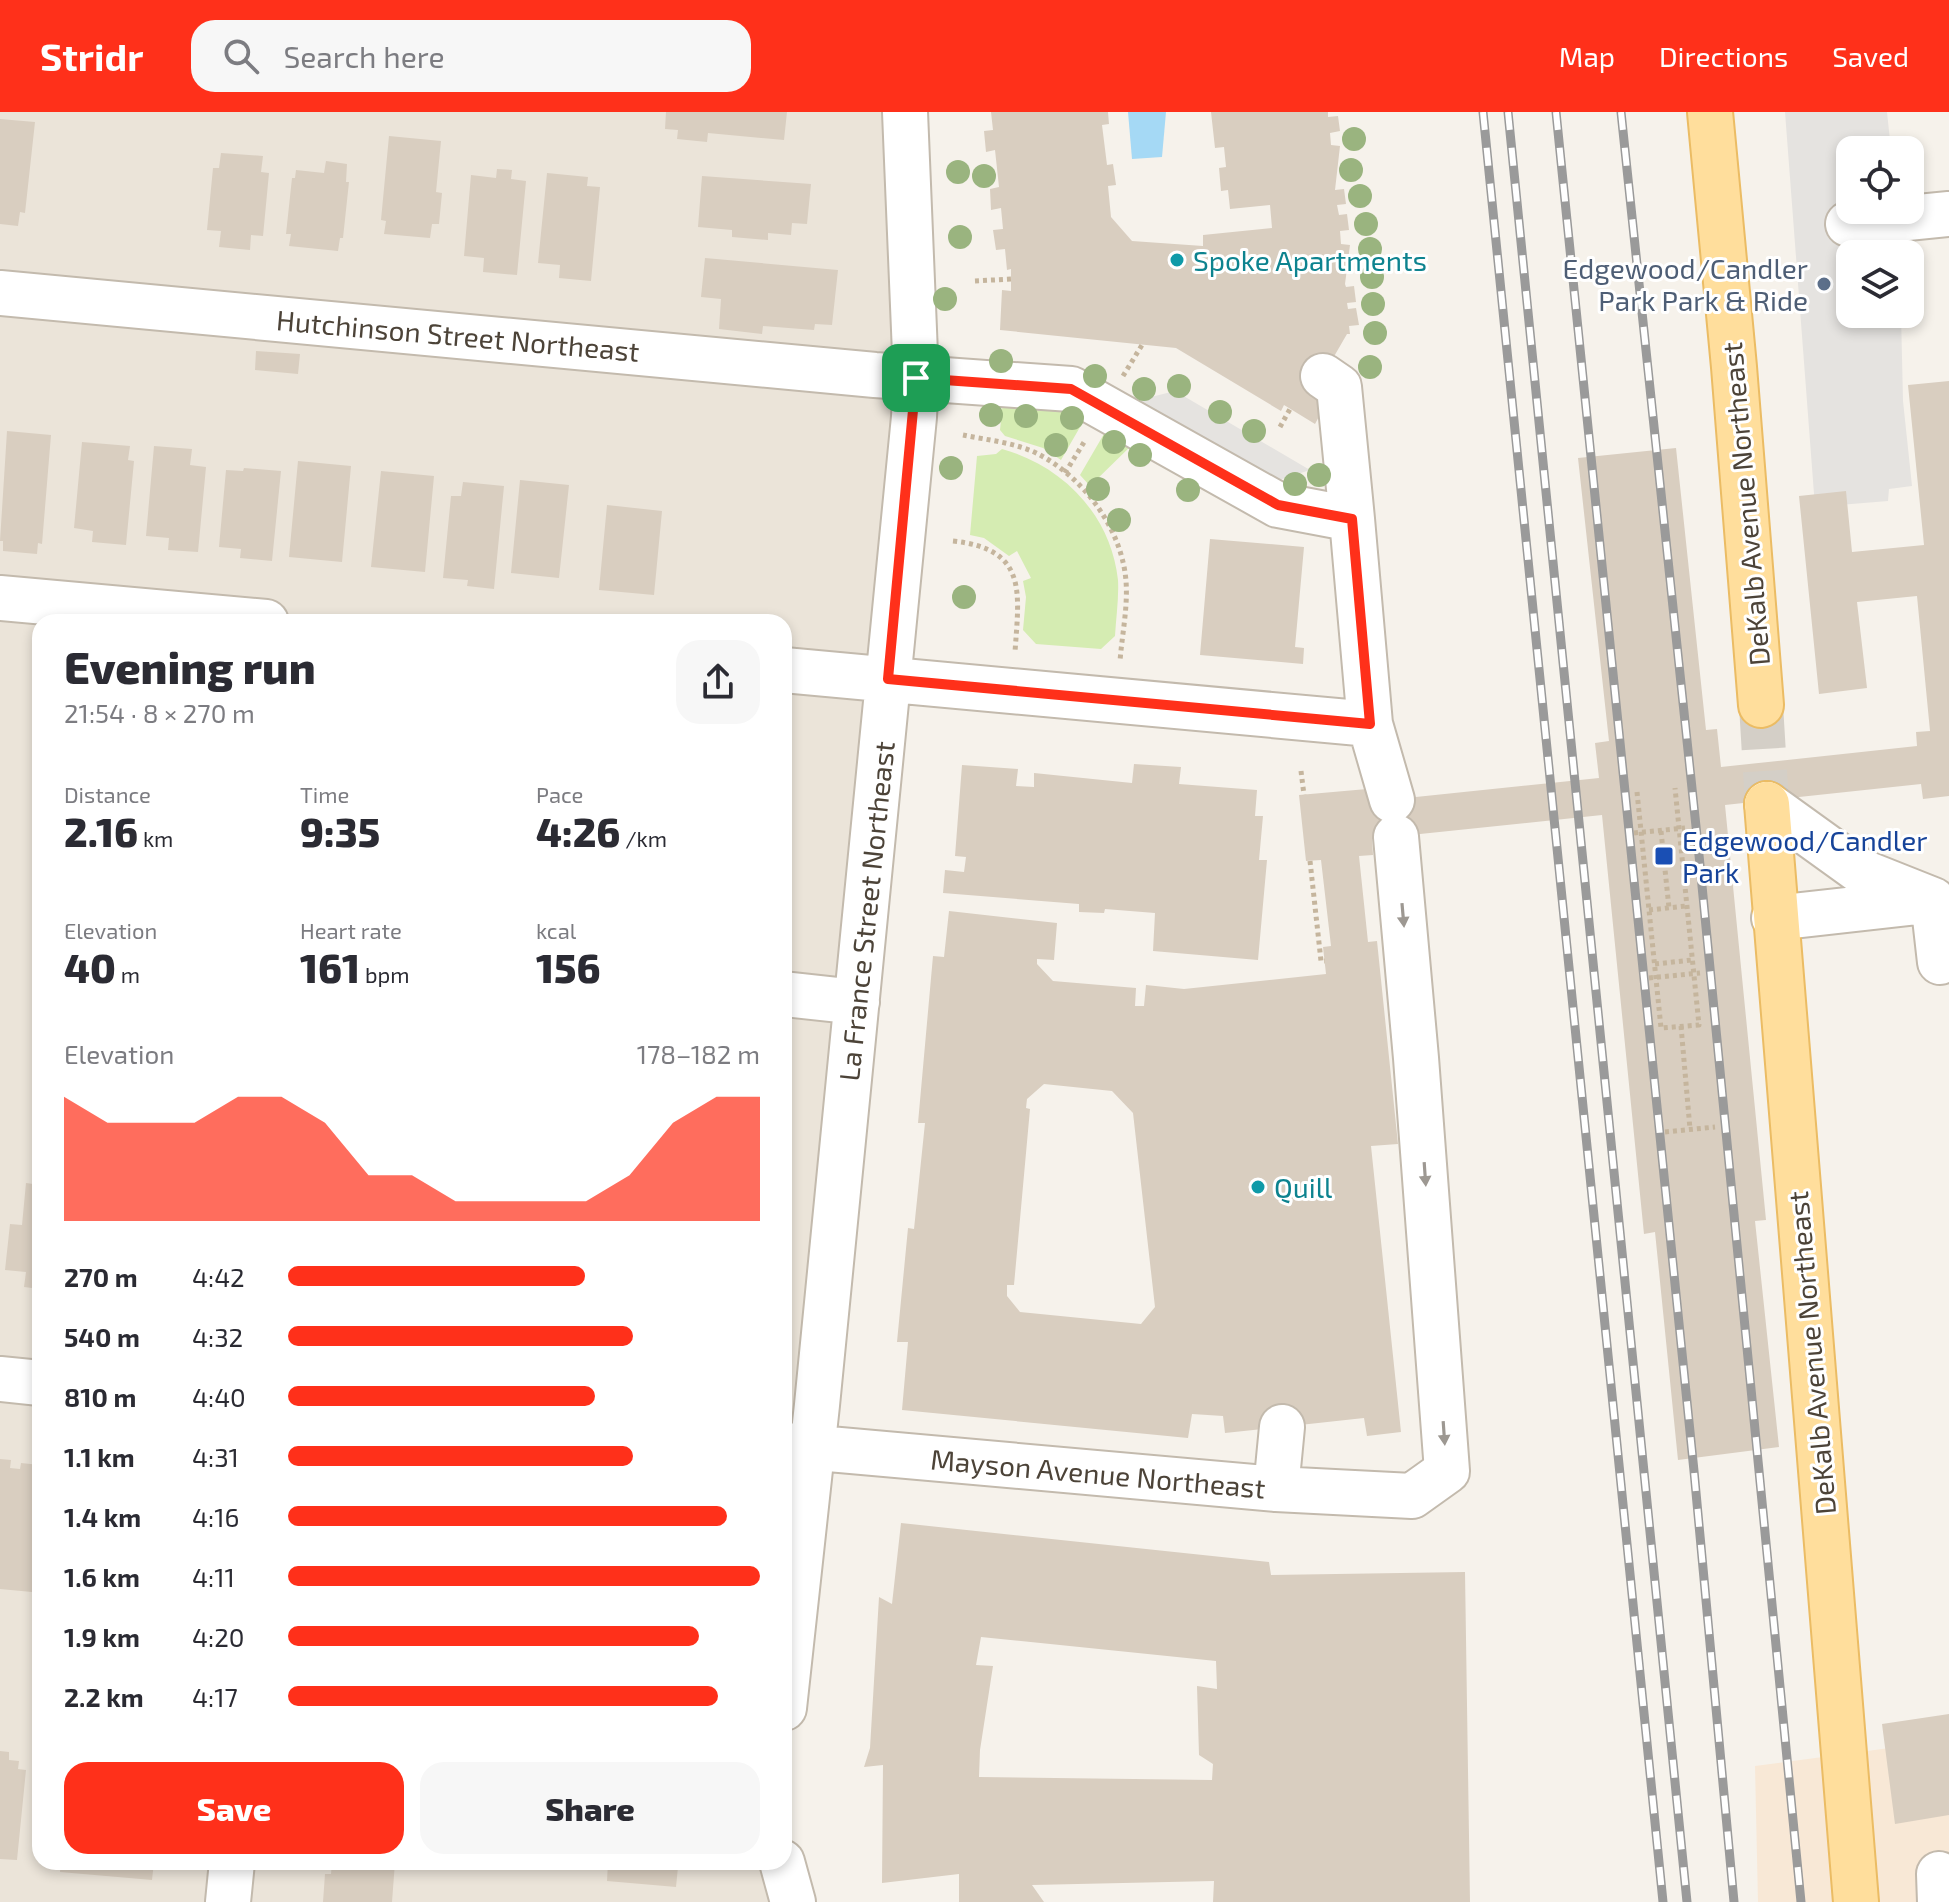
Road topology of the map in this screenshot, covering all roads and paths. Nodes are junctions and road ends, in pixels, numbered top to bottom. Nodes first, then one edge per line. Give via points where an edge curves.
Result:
1 (905, 112) edge
2 (1710, 112) edge
3 (1949, 214) edge
4 (1924, 216) edge
5 (1011, 279) dead end
6 (975, 281) dead end
7 (0, 293) edge
8 (1142, 345) dead end
9 (1323, 376) dead end
10 (916, 378) junction
11 (1119, 383) dead end
12 (1290, 409) dead end
13 (1280, 427) dead end
14 (1089, 434) dead end
15 (963, 435) dead end
16 (1065, 473) junction
17 (1352, 519) junction
18 (953, 541) dead end
19 (0, 598) edge
20 (177, 614) edge
21 (1015, 652) dead end
22 (1120, 661) dead end
23 (792, 671) edge
24 (888, 679) junction
25 (1761, 705) tunnel mouth
26 (1370, 724) junction
27 (1301, 771) dead end
28 (1675, 788) dead end
29 (1637, 792) dead end
30 (1304, 795) dead end
31 (1767, 804) joint
32 (1685, 828) dead end
33 (1661, 831) junction
34 (1634, 833) dead end
35 (1310, 861) dead end
36 (1941, 899) edge
37 (1686, 906) junction
38 (1669, 908) junction
39 (1649, 910) junction
40 (1774, 918) junction
41 (1692, 960) junction
42 (1325, 961) dead end
43 (1674, 962) junction
44 (1940, 962) dead end
45 (1655, 964) junction
46 (1700, 973) dead end
47 (1676, 975) junction
48 (1649, 978) dead end
49 (792, 995) edge
50 (857, 1002) junction
51 (1681, 1026) junction
52 (1715, 1127) dead end
53 (1690, 1129) junction
54 (1665, 1132) dead end
55 (0, 1379) edge
56 (32, 1382) edge
57 (1282, 1427) dead end
58 (798, 1446) edge
59 (1276, 1489) junction
60 (792, 1558) edge
61 (231, 1870) edge
62 (784, 1870) edge
63 (228, 1902) edge
64 (793, 1902) edge
65 (1856, 1902) edge

1 - 10 street, La France Street Northeast
2 - 25 main road, DeKalb Avenue Northeast
3 - 4 street
5 - 6 path
7 - 10 street, Hutchinson Street Northeast
8 - 11 path
9 - 17 street via 1339,387
10 - 17 street, Hutchinson Street Northeast via 1071,389 1278,505
10 - 24 street, La France Street Northeast
12 - 13 path
14 - 16 path
15 - 16 path via 1038,454
16 - 22 path via 1099,509 1118,546 1126,582
17 - 26 street
18 - 21 path via 975,543 1012,570 1019,593
19 - 20 street
23 - 24 street
24 - 26 street
24 - 50 street, La France Street Northeast
26 -> 59 street, Mayson Avenue Northeast via 1394,818 1447,1471 1412,1496
27 - 30 path
28 - 37 path, bridge
29 - 39 path, bridge
31 - 36 street via 1860,871
31 - 40 main road, DeKalb Avenue Northeast
32 - 33 path
33 - 34 path
33 - 38 path
35 - 42 path
36 - 40 street
36 - 44 street
37 - 38 path
37 - 41 path, bridge
38 - 39 path
39 - 45 path, bridge
40 - 65 main road, DeKalb Avenue Northeast
41 - 43 path
41 - 51 path, bridge via 1699,1025
43 - 45 path
43 - 47 path
45 - 51 path, bridge via 1661,1028
46 - 47 path
47 - 48 path
49 - 50 street
50 - 58 street, La France Street Northeast
51 - 53 path
52 - 53 path
53 - 54 path
55 - 56 street
57 - 59 street
58 - 59 street, Mayson Avenue Northeast
58 - 60 street, La France Street Northeast
61 - 63 street
62 - 64 street

